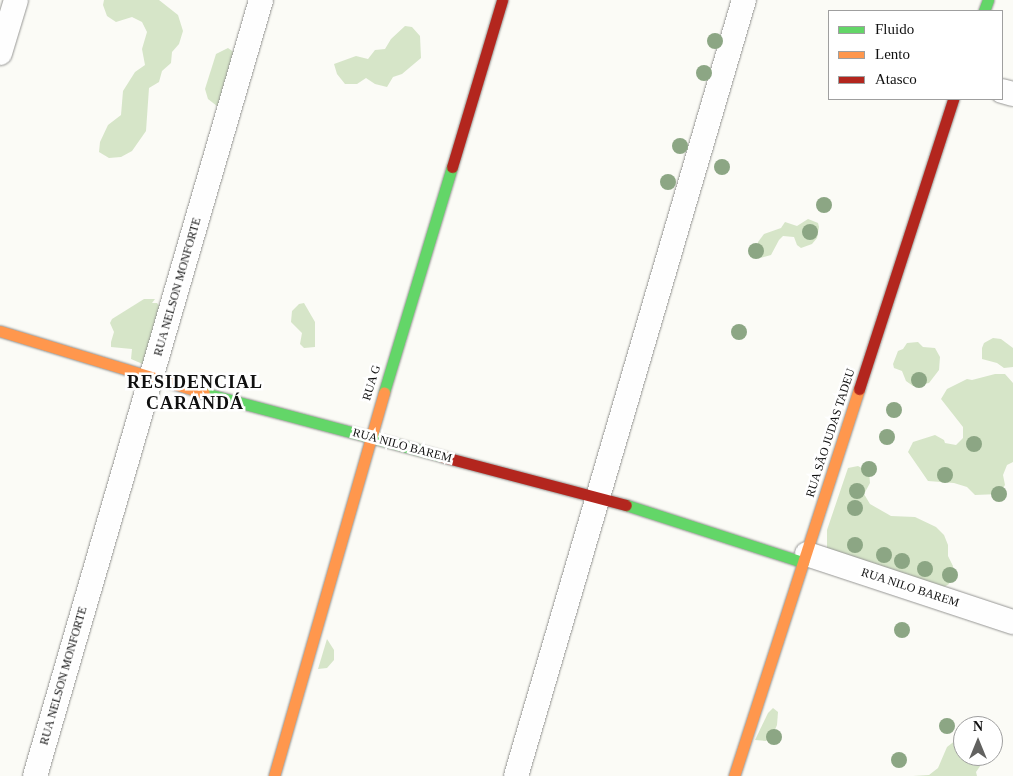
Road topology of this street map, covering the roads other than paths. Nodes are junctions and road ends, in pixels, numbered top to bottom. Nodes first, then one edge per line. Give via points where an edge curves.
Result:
1 (16, 0) edge
2 (261, 0) edge
3 (502, 0) edge
4 (744, 0) edge
5 (0, 53) edge
6 (953, 100) edge
7 (0, 331) edge
8 (151, 378) junction
9 (370, 438) junction
10 (597, 496) junction
11 (805, 558) junction
12 (1013, 622) edge
13 (34, 776) edge
14 (274, 776) edge
15 (516, 776) edge
16 (734, 776) edge

1 - 5 street
2 - 8 street, RUA NELSON MONFORTE
3 - 9 street, RUA G
4 - 10 street
6 - 11 street, RUA SÃO JUDAS TADEU
7 - 8 street, RUA NILO BAREM
8 - 9 street, RUA NILO BAREM
8 - 13 street, RUA NELSON MONFORTE
9 - 10 street, RUA NILO BAREM
9 - 14 street, RUA G
10 - 11 street, RUA NILO BAREM
10 - 15 street
11 - 12 street, RUA NILO BAREM
11 - 16 street, RUA SÃO JUDAS TADEU

